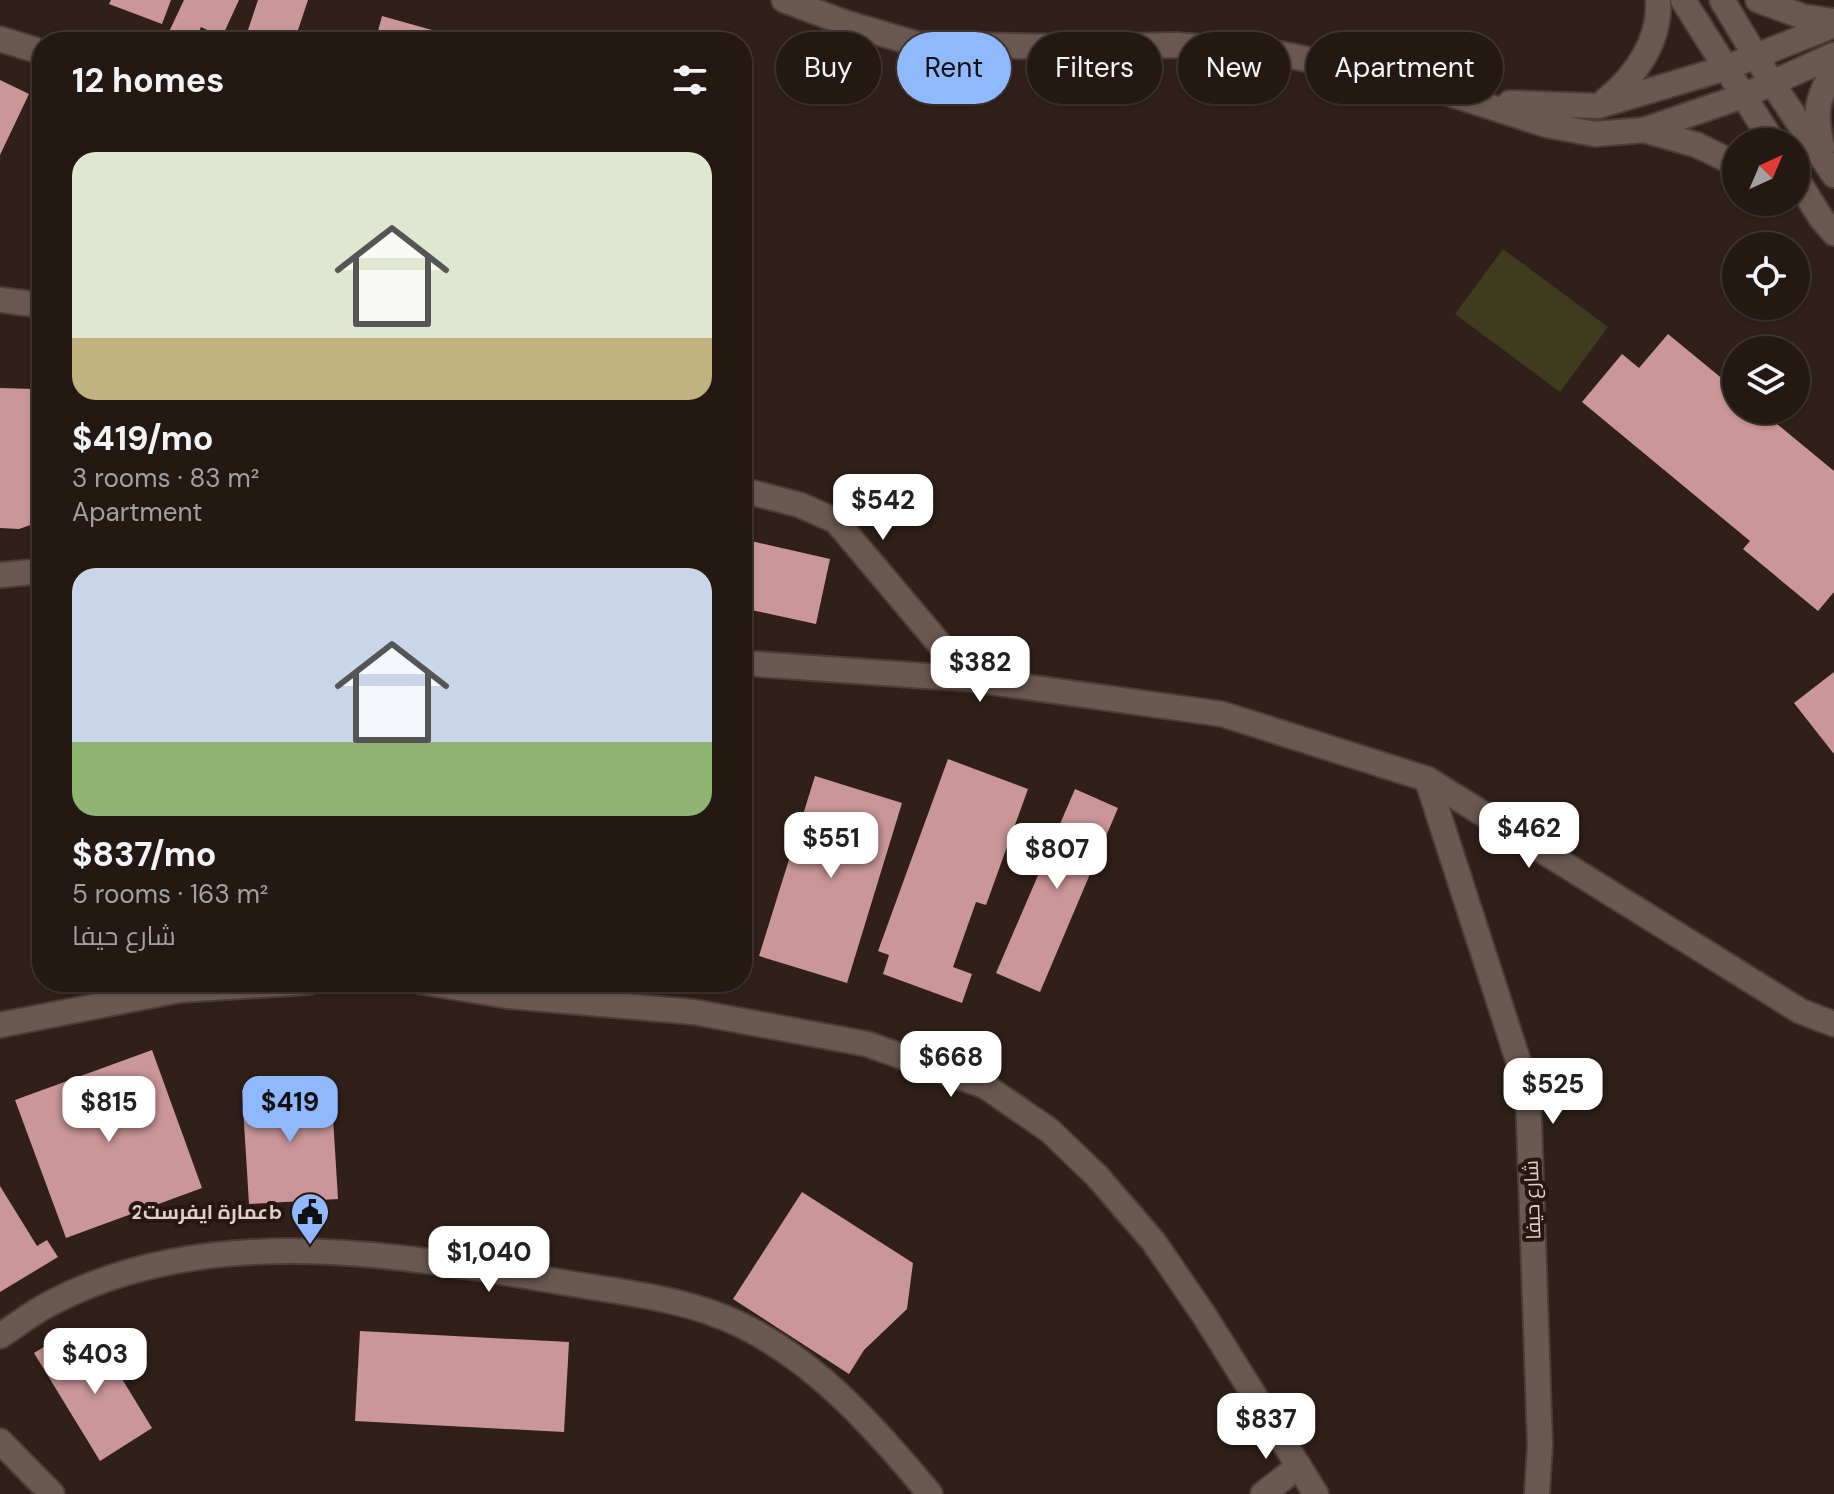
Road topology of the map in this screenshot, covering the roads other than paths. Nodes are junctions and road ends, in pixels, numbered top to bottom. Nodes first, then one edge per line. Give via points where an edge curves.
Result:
1 (784, 0) edge
2 (1658, 0) edge
3 (1683, 0) edge
4 (1722, 0) edge
5 (1758, 0) edge
6 (1834, 23) edge
7 (0, 39) edge
8 (32, 49) edge
9 (1834, 55) edge
10 (1756, 56) junction
11 (1306, 59) edge
12 (1726, 68) junction
13 (1834, 70) edge
14 (1772, 83) junction
15 (1743, 96) junction
16 (1503, 103) edge
17 (1480, 104) edge
18 (1598, 106) junction
19 (1764, 128) edge
20 (1644, 130) junction
21 (1722, 157) edge
22 (1830, 169) edge
23 (1810, 199) edge
24 (1810, 212) edge
25 (1828, 225) edge
26 (0, 300) edge
27 (32, 304) edge
28 (752, 493) edge
29 (32, 572) edge
30 (0, 575) edge
31 (752, 664) edge
32 (969, 679) junction
33 (1427, 779) junction
34 (169, 992) edge
35 (484, 992) edge
36 (1834, 1024) edge
37 (0, 1025) edge
38 (0, 1336) edge
39 (0, 1441) edge
40 (1299, 1466) junction
41 (28, 1485) edge
42 (52, 1494) edge
43 (930, 1494) edge
44 (1263, 1494) edge
45 (1316, 1494) edge
46 (1537, 1494) edge

1 - 11 street via 917,44 1176,45
2 - 18 street via 1650,44 1637,68
3 - 12 street
4 - 10 street
5 - 6 street
6 - 10 street
7 - 8 street
9 - 14 street
10 - 12 street
10 - 14 street
12 - 15 street
12 - 18 street
13 - 22 street via 1815,116
14 - 15 street
14 - 22 street
15 - 19 street
15 - 20 street
16 - 18 street
17 - 20 street via 1595,134
20 - 21 street
23 - 25 street
24 - 25 street
26 - 27 street
28 - 32 street via 836,521
29 - 30 street
31 - 32 street
32 - 33 street via 1222,714
33 - 36 street via 1800,1011
33 - 46 street, شارع حيفا via 1528,1091 1540,1445
34 - 37 street
35 - 40 street via 694,1012 867,1044 985,1086 1049,1130 1153,1241
38 - 43 street via 50,1303 117,1276 220,1253 294,1250 450,1263 694,1305 743,1326 803,1362 880,1434
39 - 41 street
40 - 44 street
40 - 45 street
41 - 42 street

